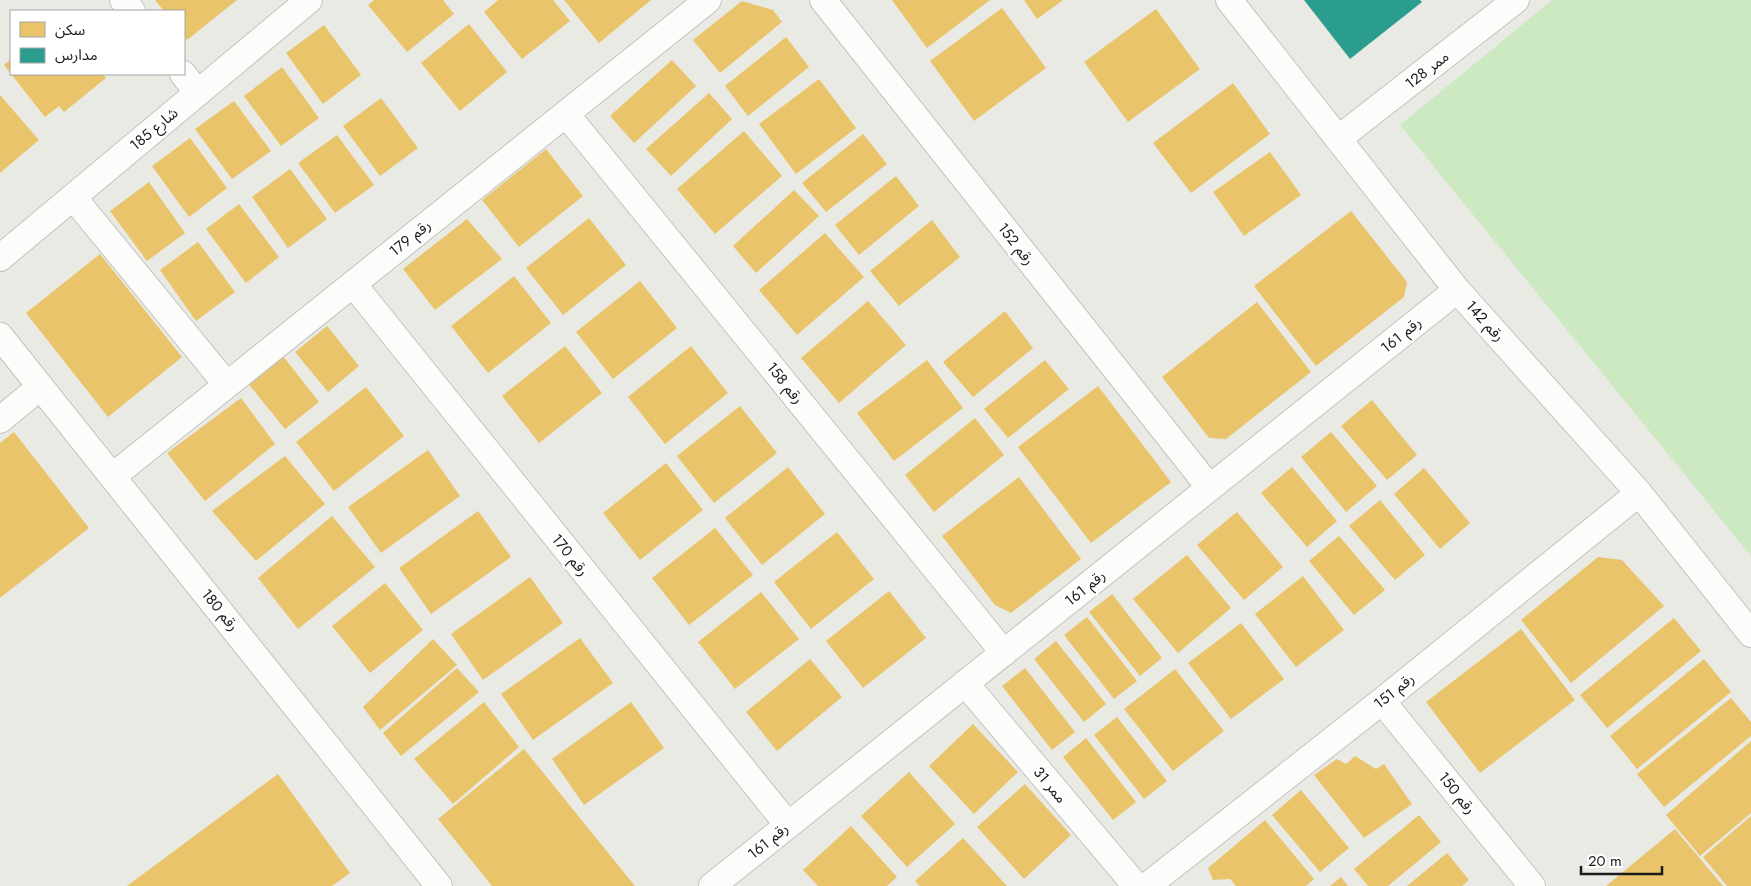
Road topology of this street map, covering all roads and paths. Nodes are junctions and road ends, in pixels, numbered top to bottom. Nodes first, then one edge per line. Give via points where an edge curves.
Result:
1 (123, 0) edge
2 (309, 0) edge
3 (708, 0) edge
4 (823, 0) edge
5 (1229, 0) edge
6 (1516, 0) edge
7 (131, 10) edge
8 (191, 83) edge
9 (566, 114) junction
10 (1338, 139) junction
11 (73, 197) junction
12 (0, 258) edge
13 (353, 284) junction
14 (1458, 290) junction
15 (0, 336) edge
16 (227, 385) junction
17 (40, 387) junction
18 (0, 420) edge
19 (113, 476) junction
20 (1210, 488) junction
21 (1639, 493) junction
22 (1751, 634) edge
23 (1004, 653) junction
24 (965, 683) junction
25 (1382, 701) junction
26 (788, 825) junction
27 (1175, 878) edge
28 (439, 886) edge
29 (712, 886) edge
30 (1136, 886) edge
31 (1147, 886) edge
32 (1532, 886) edge

1 - 7 street
2 - 8 street, شارع 185
3 - 9 street, رقم 179
4 - 20 street, رقم 152
5 - 10 street, رقم 142
6 - 10 street, ممر 128
8 - 11 street, شارع 185
9 - 13 street, رقم 179
9 - 23 street, رقم 158
10 - 14 street, رقم 142
11 - 12 street, شارع 185
11 - 16 street
13 - 16 street, رقم 179
13 - 26 street, رقم 170
14 - 20 street, رقم 161
14 - 21 street, رقم 142
15 - 17 street, رقم 180
16 - 19 street, رقم 179
17 - 18 street
17 - 19 street, رقم 180
19 - 28 street, رقم 180
20 - 23 street, رقم 161
21 - 22 street, رقم 142
21 - 25 street, رقم 151
23 - 24 street, رقم 161
24 - 26 street, رقم 161
24 - 30 street, ممر 31
25 - 27 street, رقم 151
25 - 32 street, رقم 150
26 - 29 street, رقم 161
27 - 31 street, رقم 151

